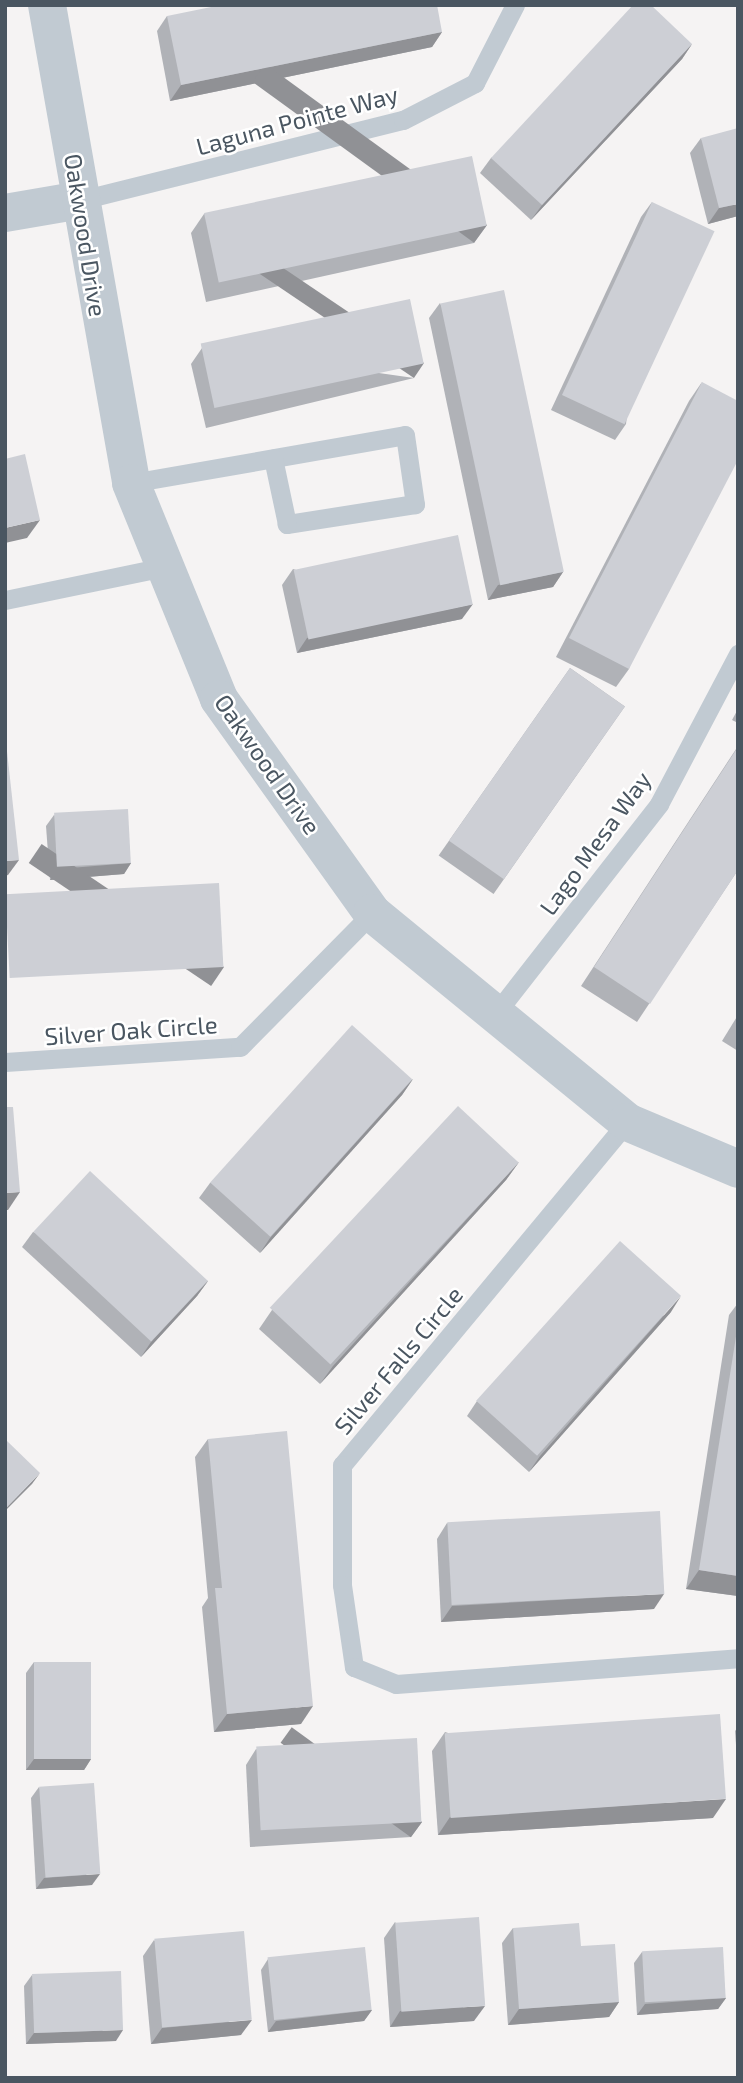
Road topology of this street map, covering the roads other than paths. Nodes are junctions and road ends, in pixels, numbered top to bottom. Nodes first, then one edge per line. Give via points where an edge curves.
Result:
1 (47, 5) edge
2 (515, 5) edge
3 (81, 200) junction
4 (5, 213) edge
5 (273, 458) junction
6 (131, 483) junction
7 (164, 567) junction
8 (5, 600) edge
9 (738, 654) edge
10 (372, 913) junction
11 (496, 1013) junction
12 (5, 1062) edge
13 (627, 1122) junction
14 (738, 1169) edge
15 (738, 1658) edge

1 - 3 street, Oakwood Drive
2 - 3 lane, Laguna Pointe Way via 475,83 404,120
3 - 4 street
3 - 6 street, Oakwood Drive
5 - 5 lane via 404,435 415,504 287,524
5 - 6 lane
6 - 7 street, Oakwood Drive
7 - 8 lane
7 - 10 street, Oakwood Drive via 219,699
9 - 11 lane, Lago Mesa Way via 659,804
10 - 11 street, Oakwood Drive
10 - 12 lane, Silver Oak Circle via 240,1047
11 - 13 street, Oakwood Drive
13 - 14 street, Oakwood Drive
13 - 15 lane, Silver Falls Circle via 342,1465 342,1585 354,1667 396,1684

